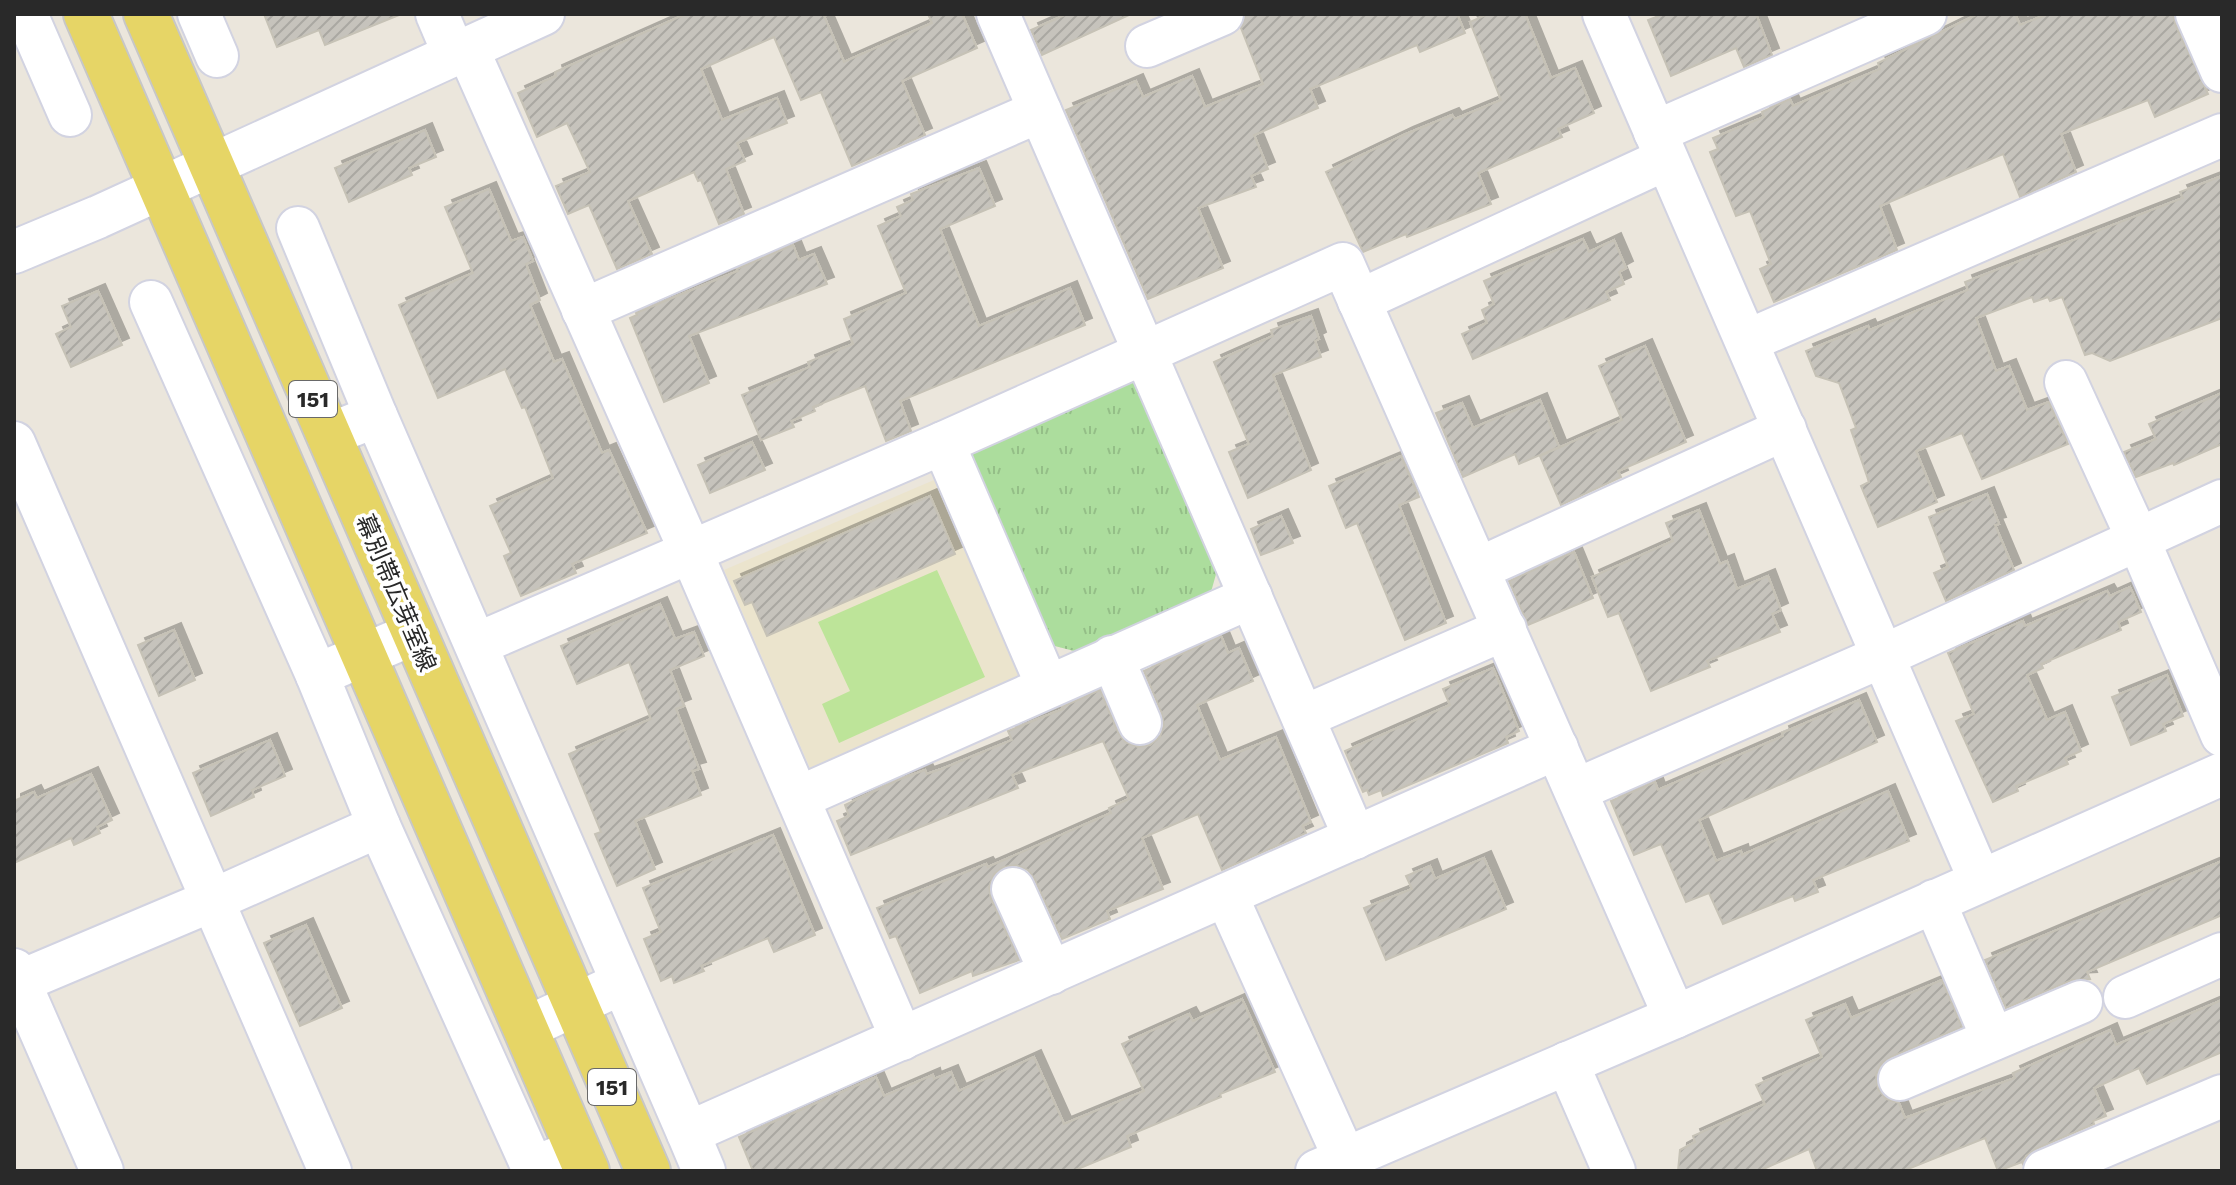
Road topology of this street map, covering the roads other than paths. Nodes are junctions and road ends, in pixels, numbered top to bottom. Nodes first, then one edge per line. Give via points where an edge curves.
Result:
1 (26, 14) edge
2 (86, 14) edge
3 (146, 14) edge
4 (199, 14) edge
5 (437, 14) edge
6 (543, 14) edge
7 (998, 14) edge
8 (1222, 14) edge
9 (1604, 14) edge
10 (1925, 14) edge
11 (2197, 14) edge
12 (1147, 46) dead end
13 (461, 51) junction
14 (217, 56) dead end
15 (2222, 71) edge
16 (1040, 111) junction
17 (70, 115) dead end
18 (2222, 135) edge
19 (1661, 146) junction
20 (212, 165) junction
21 (162, 186) junction
22 (298, 228) dead end
23 (14, 252) edge
24 (1359, 301) junction
25 (151, 302) dead end
26 (583, 310) junction
27 (1747, 341) junction
28 (1145, 353) junction
29 (2066, 382) dead end
30 (376, 416) junction
31 (1785, 429) junction
32 (328, 435) junction
33 (14, 443) edge
34 (943, 443) junction
35 (22, 484) edge
36 (2222, 501) edge
37 (2138, 539) junction
38 (691, 552) junction
39 (1478, 569) junction
40 (1251, 597) junction
41 (1505, 629) junction
42 (413, 634) junction
43 (477, 644) junction
44 (363, 655) junction
45 (1883, 656) junction
46 (1112, 657) junction
47 (317, 675) junction
48 (1047, 685) junction
49 (1303, 717) junction
50 (1140, 723) dead end
51 (2222, 735) edge
52 (1557, 748) junction
53 (2222, 774) edge
54 (1576, 790) junction
55 (798, 798) junction
56 (379, 826) junction
57 (1355, 838) junction
58 (1980, 880) junction
59 (1013, 889) dead end
60 (1226, 895) junction
61 (213, 900) junction
62 (1934, 901) junction
63 (2222, 954) edge
64 (1051, 973) junction
65 (16, 979) edge
66 (623, 982) junction
67 (2125, 997) dead end
68 (2081, 1002) dead end
69 (575, 1004) junction
70 (1675, 1017) junction
71 (526, 1028) junction
72 (902, 1039) junction
73 (1993, 1039) junction
74 (1567, 1063) junction
75 (1900, 1079) dead end
76 (2222, 1096) edge
77 (688, 1133) junction
78 (583, 1160) edge
79 (1331, 1165) edge
80 (533, 1170) edge
81 (102, 1171) edge
82 (330, 1171) edge
83 (648, 1171) edge
84 (704, 1171) edge
85 (1614, 1171) edge
86 (2045, 1171) edge

1 - 17 street
2 - 21 main road, 151
3 - 20 main road, 幕別帯広芽室線 / 151
4 - 14 street
5 - 13 street
6 - 13 street
7 - 16 street
8 - 12 street
9 - 19 street
10 - 19 street
11 - 15 street
13 - 20 street
13 - 26 street
16 - 26 street
16 - 28 street
18 - 27 street
19 - 24 street
19 - 27 street
20 - 21 street
20 - 32 main road, 幕別帯広芽室線 / 151
21 - 23 street
21 - 44 main road, 151
22 - 30 street
24 - 28 street via 1343,264
24 - 39 street
25 - 47 street
26 - 38 street
27 - 31 street
28 - 34 street
28 - 40 street
29 - 37 street
30 - 32 street
30 - 43 street
31 - 39 street
31 - 45 street
32 - 42 main road, 幕別帯広芽室線 / 151
33 - 35 street
34 - 38 street
34 - 48 street
35 - 61 street
36 - 37 street
37 - 45 street
37 - 51 street
38 - 43 street
38 - 55 street
39 - 41 street
40 - 46 street
40 - 49 street
41 - 49 street
41 - 52 street
42 - 44 street
42 - 69 main road, 幕別帯広芽室線 / 151
43 - 66 street
44 - 47 street
44 - 71 main road, 151
45 - 54 street
45 - 58 street
46 - 48 street
46 - 50 street
47 - 56 street
48 - 55 street
49 - 57 street
52 - 54 street
52 - 57 street
53 - 58 street
54 - 70 street
55 - 72 street
56 - 61 street
56 - 80 street
57 - 60 street
58 - 62 street
59 - 64 street
60 - 64 street
60 - 79 street
61 - 65 street
61 - 82 street
62 - 70 street
62 - 73 street
63 - 67 street
64 - 72 street
65 - 81 street
66 - 69 street
66 - 77 street
68 - 73 street
69 - 71 street
69 - 83 main road, 幕別帯広芽室線 / 151
70 - 74 street
71 - 78 main road, 151
72 - 77 street
73 - 75 street
74 - 79 street
74 - 85 street
76 - 86 street
77 - 84 street
78 - 80 street

